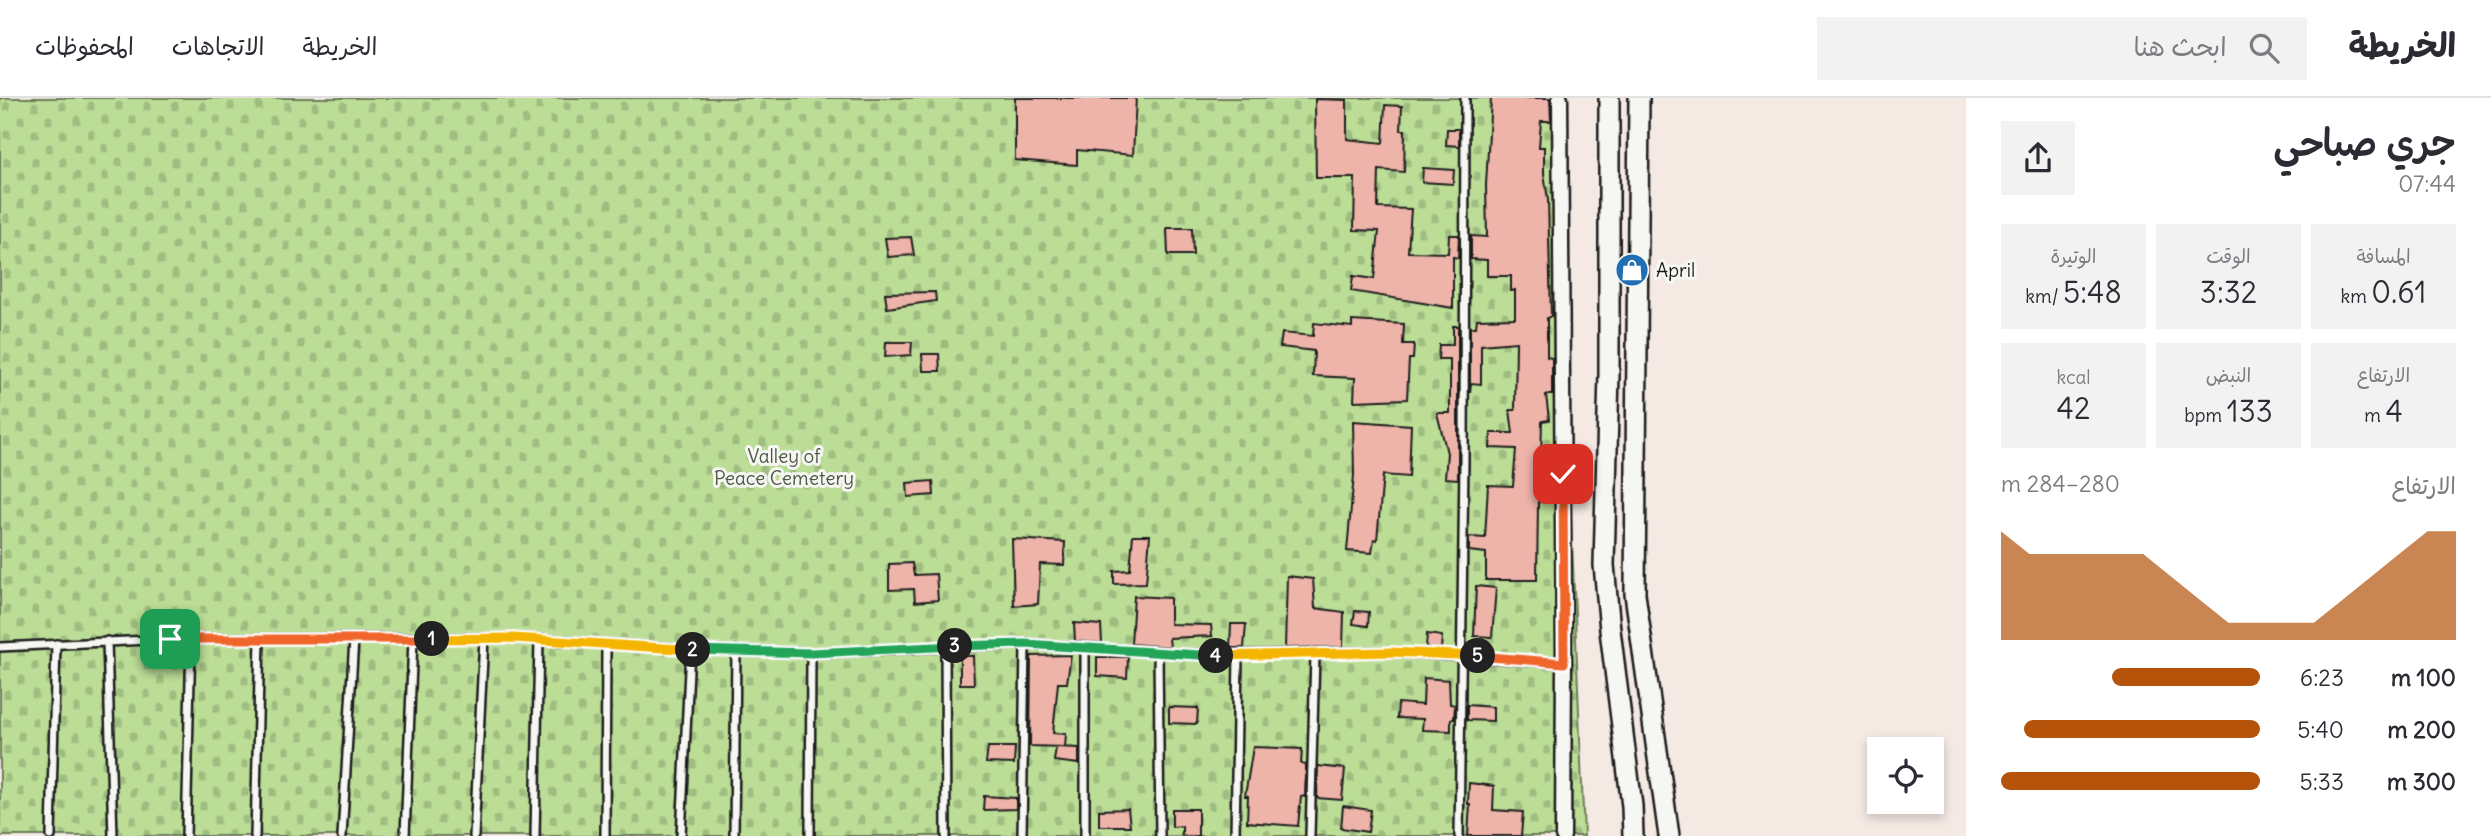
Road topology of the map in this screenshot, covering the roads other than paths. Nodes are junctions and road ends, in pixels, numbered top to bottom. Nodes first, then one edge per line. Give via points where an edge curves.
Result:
1 (1465, 98) edge
2 (1560, 98) edge
3 (1609, 98) edge
4 (1639, 98) edge
5 (484, 638) junction
6 (260, 639) junction
7 (354, 639) junction
8 (413, 639) junction
9 (191, 640) junction
10 (539, 640) junction
11 (107, 641) junction
12 (1025, 644) junction
13 (57, 645) junction
14 (606, 645) junction
15 (945, 646) junction
16 (0, 647) edge
17 (1085, 648) junction
18 (690, 649) junction
19 (736, 650) junction
20 (1158, 652) junction
21 (811, 653) junction
22 (1333, 653) junction
23 (1462, 655) junction
24 (1238, 656) junction
25 (1644, 662) junction
26 (1564, 663) junction
27 (1614, 665) junction
28 (1654, 726) junction
29 (1624, 737) junction
30 (51, 836) edge
31 (113, 836) edge
32 (186, 836) edge
33 (255, 836) edge
34 (342, 836) edge
35 (405, 836) edge
36 (474, 836) edge
37 (534, 836) edge
38 (605, 836) edge
39 (681, 836) edge
40 (734, 836) edge
41 (810, 836) edge
42 (946, 836) edge
43 (1022, 836) edge
44 (1085, 836) edge
45 (1160, 836) edge
46 (1235, 836) edge
47 (1310, 836) edge
48 (1459, 836) edge
49 (1563, 836) edge
50 (1633, 836) edge
51 (1669, 836) edge

1 - 23 lane
2 - 26 street
3 - 27 main road via 1604,565
4 - 25 main road via 1633,558
5 - 8 lane
5 - 10 lane
5 - 36 lane
6 - 7 lane
6 - 9 lane
6 - 33 lane
7 - 8 lane
7 - 34 lane
8 - 35 lane
9 - 11 lane
9 - 32 lane
10 - 14 lane
10 - 37 lane
11 - 13 lane
11 - 31 lane
12 - 15 lane
12 - 17 lane
12 - 43 lane
13 - 16 lane
13 - 30 lane
14 - 18 lane
14 - 38 lane
15 - 21 lane
15 - 42 lane
17 - 20 lane
17 - 44 lane
18 - 19 lane
18 - 39 lane
19 - 21 lane
19 - 40 lane
20 - 24 lane
20 - 45 lane
21 - 41 lane
22 - 23 lane
22 - 24 lane
22 - 47 lane via 1315,655
23 - 26 lane
23 - 48 lane
24 - 46 lane
25 - 27 main road via 1634,672
25 - 28 main road
26 - 49 street
27 - 29 main road
28 - 29 main road via 1639,721 1626,729
28 - 51 main road
29 - 50 main road

